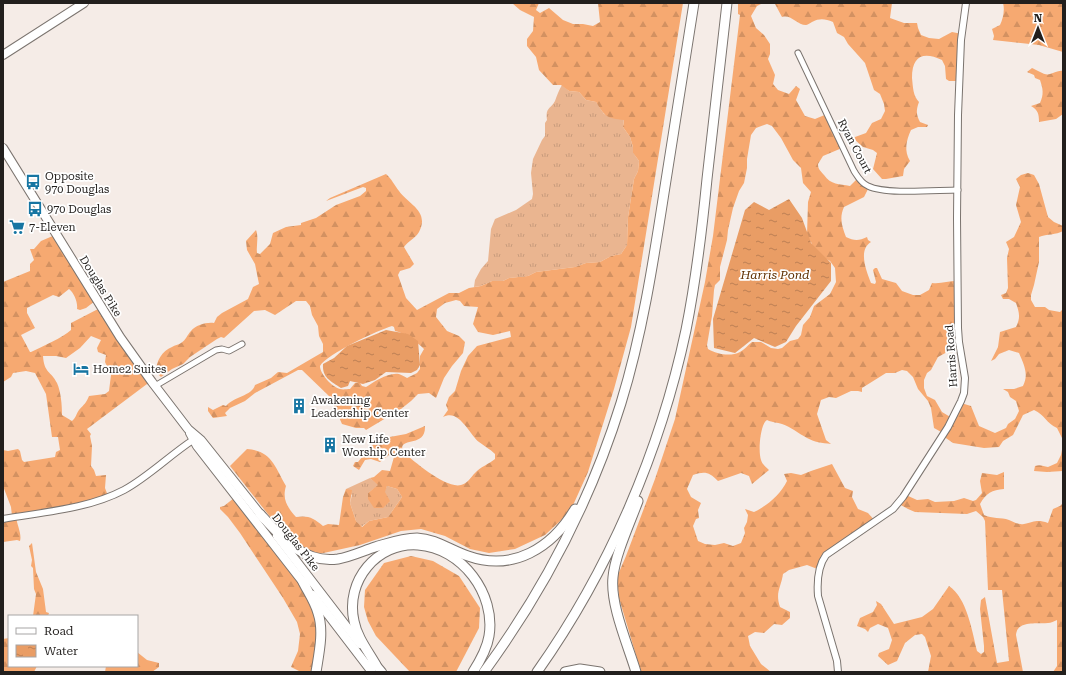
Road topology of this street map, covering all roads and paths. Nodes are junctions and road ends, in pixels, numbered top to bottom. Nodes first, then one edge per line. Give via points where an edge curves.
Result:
1 (84, 3) edge
2 (694, 3) edge
3 (727, 3) edge
4 (966, 3) edge
5 (798, 53) dead end
6 (3, 55) edge
7 (3, 148) edge
8 (958, 190) junction
9 (242, 344) dead end
10 (155, 386) junction
11 (666, 409) junction
12 (188, 429) junction
13 (193, 440) junction
14 (593, 479) junction
15 (260, 514) junction
16 (3, 519) edge
17 (303, 582) junction
18 (377, 670) edge
19 (316, 672) edge
20 (473, 672) edge
21 (484, 672) edge
22 (537, 672) edge
23 (565, 672) edge
24 (600, 672) edge
25 (636, 672) edge
26 (838, 672) edge

1 - 6 main road
2 - 14 highway via 643,319 623,397
3 - 11 highway via 697,268 682,347
4 - 8 street, Harris Road via 959,84
5 - 8 street, Ryan Court via 861,181 867,186 883,191
7 - 10 main road, Douglas Pike via 109,320
8 - 26 street, Harris Road via 958,328 965,378 964,393 948,427 897,506 826,555 822,561 818,596
9 - 10 street via 229,351 216,350
10 - 12 main road, Douglas Pike
11 - 22 highway via 639,484 608,552 575,613
11 - 25 highway via 652,463 616,562 613,577 615,606
12 - 13 main road, Douglas Pike
12 - 15 main road, Douglas Pike via 201,440
13 - 16 street via 130,486 112,496 80,506
13 - 17 main road, Douglas Pike
14 - 15 highway via 568,520 552,539 536,550 506,560 474,558 436,542 418,538 394,541 342,558 318,558 302,553 288,544
14 - 21 highway via 567,538 544,580
15 - 18 main road, Douglas Pike
17 - 18 main road, Douglas Pike
17 - 19 highway via 320,618
18 - 20 highway via 354,623 352,605 356,587 367,566 381,555 402,546 418,545 440,550 456,560 470,573 482,591 488,608 490,630 484,653
23 - 24 highway

